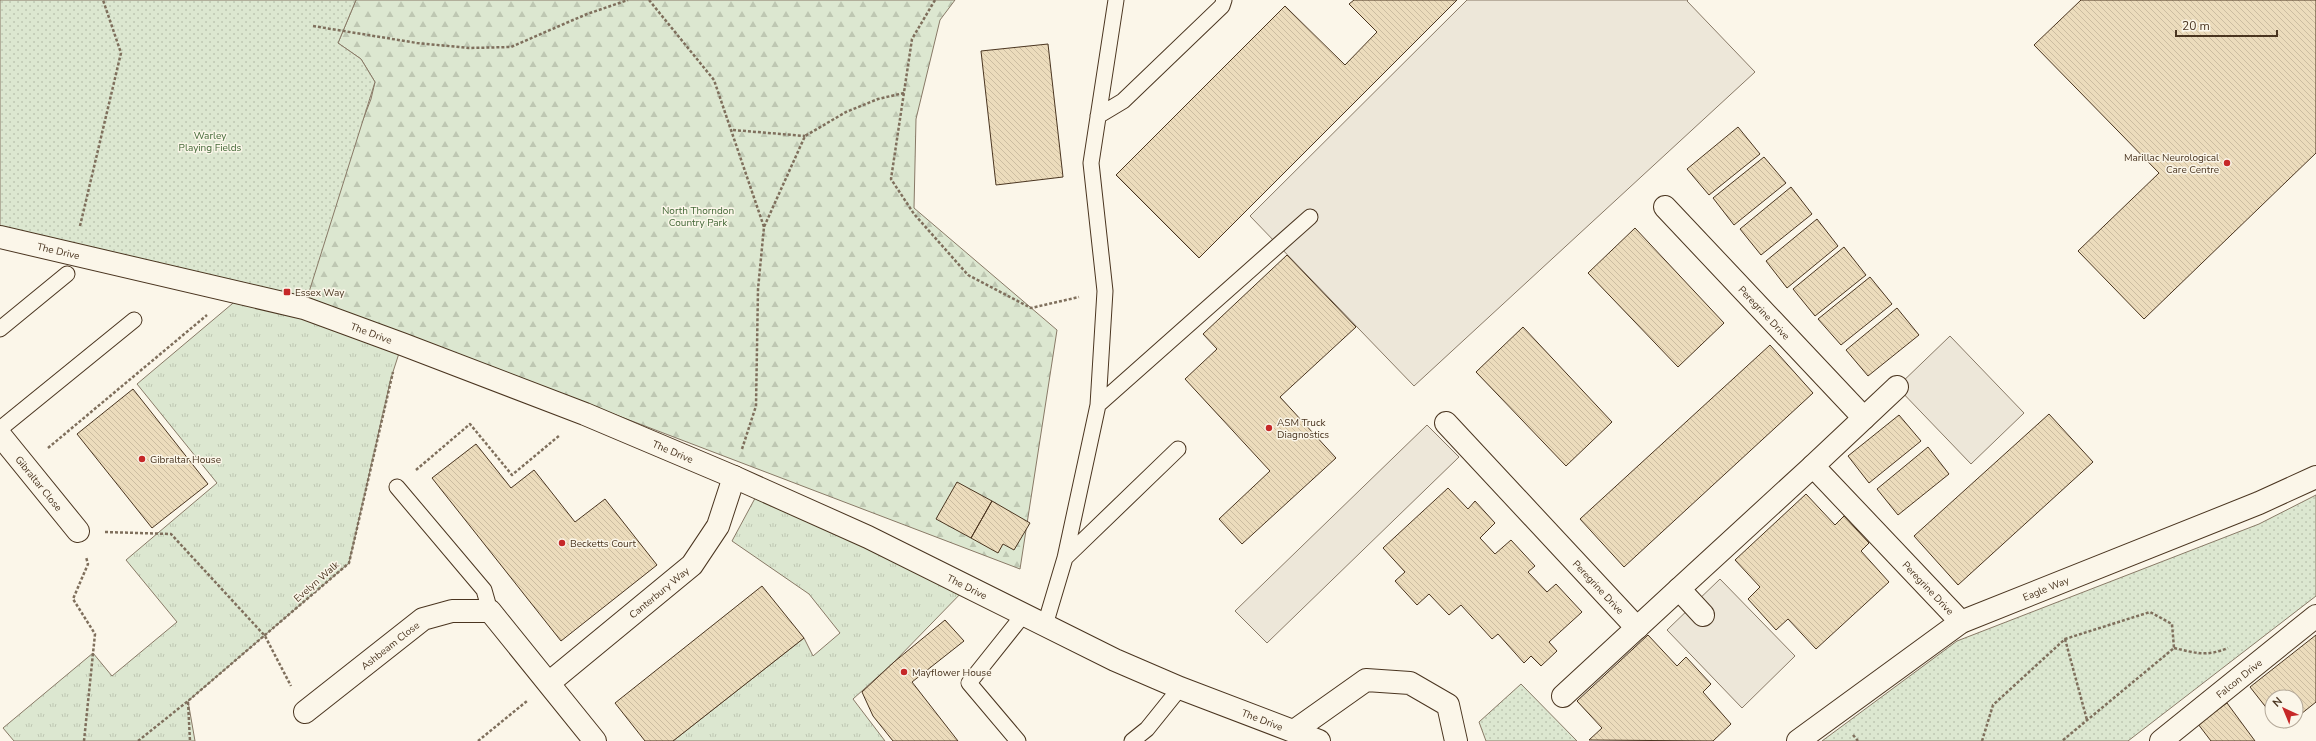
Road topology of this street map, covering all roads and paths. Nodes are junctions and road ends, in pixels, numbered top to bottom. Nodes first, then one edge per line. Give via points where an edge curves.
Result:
1 (103, 0) edge
2 (628, 0) edge
3 (649, 0) edge
4 (935, 0) edge
5 (1116, 0) edge
6 (1224, 0) edge
7 (313, 26) dead end
8 (904, 93) junction
9 (1098, 116) junction
10 (732, 130) junction
11 (805, 136) junction
12 (1665, 207) dead end
13 (1310, 216) dead end
14 (764, 227) junction
15 (0, 237) edge
16 (70, 264) junction
17 (236, 291) junction
18 (1104, 291) junction
19 (134, 320) dead end
20 (0, 329) edge
21 (402, 344) junction
22 (1897, 387) dead end
23 (1098, 405) junction
24 (585, 414) junction
25 (1864, 418) junction
26 (1446, 423) dead end
27 (0, 429) edge
28 (0, 435) edge
29 (1178, 449) dead end
30 (26, 466) junction
31 (1813, 466) junction
32 (734, 477) junction
33 (2316, 477) edge
34 (397, 486) joint
35 (78, 531) junction
36 (1065, 558) junction
37 (1679, 590) junction
38 (490, 611) junction
39 (1024, 614) junction
40 (1703, 615) dead end
41 (2316, 616) edge
42 (1961, 622) junction
43 (1045, 625) junction
44 (1637, 628) junction
45 (265, 636) junction
46 (2065, 640) junction
47 (2232, 646) dead end
48 (2174, 648) junction
49 (550, 682) junction
50 (1180, 688) junction
51 (1564, 696) dead end
52 (188, 701) junction
53 (305, 712) dead end
54 (2087, 720) junction
55 (1294, 731) junction
56 (84, 741) edge
57 (138, 741) edge
58 (190, 741) edge
59 (478, 741) edge
60 (595, 741) edge
61 (1018, 741) edge
62 (1132, 741) edge
63 (1319, 741) edge
64 (1456, 741) edge
65 (1798, 741) edge
66 (1982, 741) edge
67 (2062, 741) edge
68 (2161, 741) edge

1 - 16 path via 121,53
2 - 7 path via 587,14 511,47 469,48 424,44
3 - 10 path via 714,80
4 - 8 path via 912,39
5 - 9 lane
6 - 9 lane via 1222,6 1123,101
8 - 11 path via 846,112
8 - 18 path via 891,179 914,214 968,275 1031,308
9 - 18 lane via 1091,162
10 - 11 path
10 - 14 path
11 - 14 path
12 - 25 street, Peregrine Drive
13 - 23 lane
14 - 32 path via 758,289 756,406
15 - 16 street, The Drive
16 - 17 street, The Drive
16 - 20 lane
17 - 21 street, The Drive via 304,308
17 - 30 path
18 - 23 lane
19 - 27 lane
21 - 24 street, The Drive
21 - 45 path, Evelyn Walk via 391,378 349,563
22 - 25 street
23 - 36 lane
24 - 32 street, The Drive
24 - 34 path via 512,475 470,424
25 - 31 street
26 - 44 street, Peregrine Drive
28 - 30 street, Gibraltar Close
29 - 36 lane
30 - 35 street, Gibraltar Close
31 - 37 street
31 - 42 street, Peregrine Drive
32 - 39 street, The Drive via 868,537
32 - 49 street, Canterbury Way via 718,526 692,565
33 - 42 street, Eagle Way via 2260,503
34 - 38 lane via 484,590
35 - 45 path via 171,534
35 - 56 path via 88,564 73,599 95,634
36 - 43 lane
37 - 40 street
37 - 44 street
38 - 49 street
38 - 53 street, Ashbeam Close via 452,611 423,619
39 - 43 street, The Drive
39 - 61 lane via 969,683
41 - 68 street, Falcon Drive
42 - 65 street, Eagle Way
43 - 50 street, The Drive via 1115,660
44 - 51 street
45 - 52 path, Evelyn Walk
46 - 48 path via 2150,612 2172,624
46 - 54 path
46 - 66 path via 1993,705
47 - 48 path via 2214,654
48 - 54 path
49 - 59 path
49 - 60 street
50 - 55 street, The Drive
50 - 62 lane via 1147,729
52 - 57 path, Evelyn Walk
52 - 58 path
54 - 67 path
55 - 63 street, The Drive
55 - 64 street via 1366,680 1410,683 1448,705

